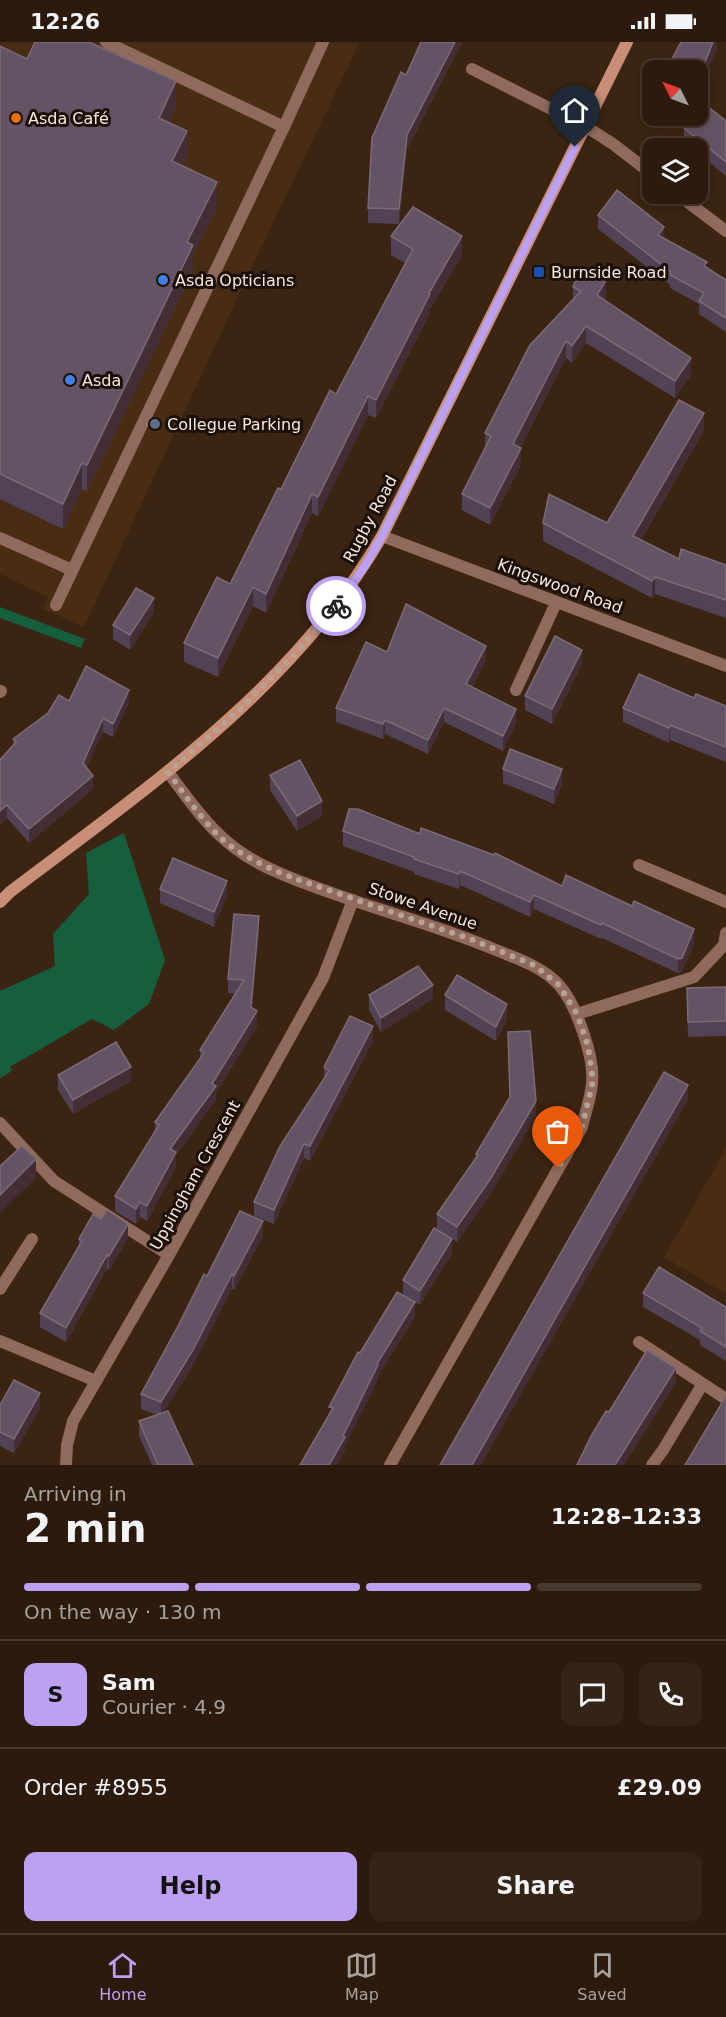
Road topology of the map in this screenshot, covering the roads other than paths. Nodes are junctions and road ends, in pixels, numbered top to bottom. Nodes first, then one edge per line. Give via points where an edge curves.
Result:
1 (106, 42) edge
2 (323, 42) edge
3 (627, 42) edge
4 (472, 69) dead end
5 (585, 126) junction
6 (284, 127) junction
7 (642, 166) edge
8 (690, 204) edge
9 (726, 231) edge
10 (382, 536) junction
11 (0, 538) edge
12 (72, 570) junction
13 (556, 603) junction
14 (56, 605) dead end
15 (726, 666) edge
16 (516, 690) dead end
17 (168, 772) junction
18 (639, 865) dead end
19 (353, 900) junction
20 (0, 902) edge
21 (726, 902) edge
22 (726, 933) edge
23 (577, 1014) junction
24 (0, 1123) edge
25 (32, 1239) dead end
26 (169, 1255) junction
27 (0, 1289) edge
28 (0, 1341) edge
29 (639, 1342) dead end
30 (96, 1381) junction
31 (702, 1385) junction
32 (726, 1399) edge
33 (66, 1465) edge
34 (390, 1465) edge
35 (652, 1465) edge

1 - 6 street
2 - 6 street
3 - 5 street, Rugby Road
4 - 5 street
5 - 7 street
5 - 10 street, Rugby Road
6 - 12 street
8 - 9 street
10 - 13 street, Kingswood Road
10 - 17 street, Rugby Road via 340,602 297,652 236,713
11 - 12 street
12 - 14 street
13 - 15 street, Kingswood Road
13 - 16 street
17 - 19 street, Stowe Avenue via 223,840 277,872
17 - 20 street, Rugby Road
18 - 21 street
19 - 23 street, Stowe Avenue via 534,965 559,985
19 - 26 street, Uppingham Crescent via 323,978
22 - 23 street via 724,945 694,977
23 - 34 street, Stowe Avenue via 588,1046 593,1081 582,1127
24 - 26 street via 54,1181
25 - 27 street
26 - 30 street, Uppingham Crescent
28 - 30 street
29 - 31 street
30 - 33 street, Uppingham Crescent via 73,1421 66,1445
31 - 32 street
31 - 35 street

